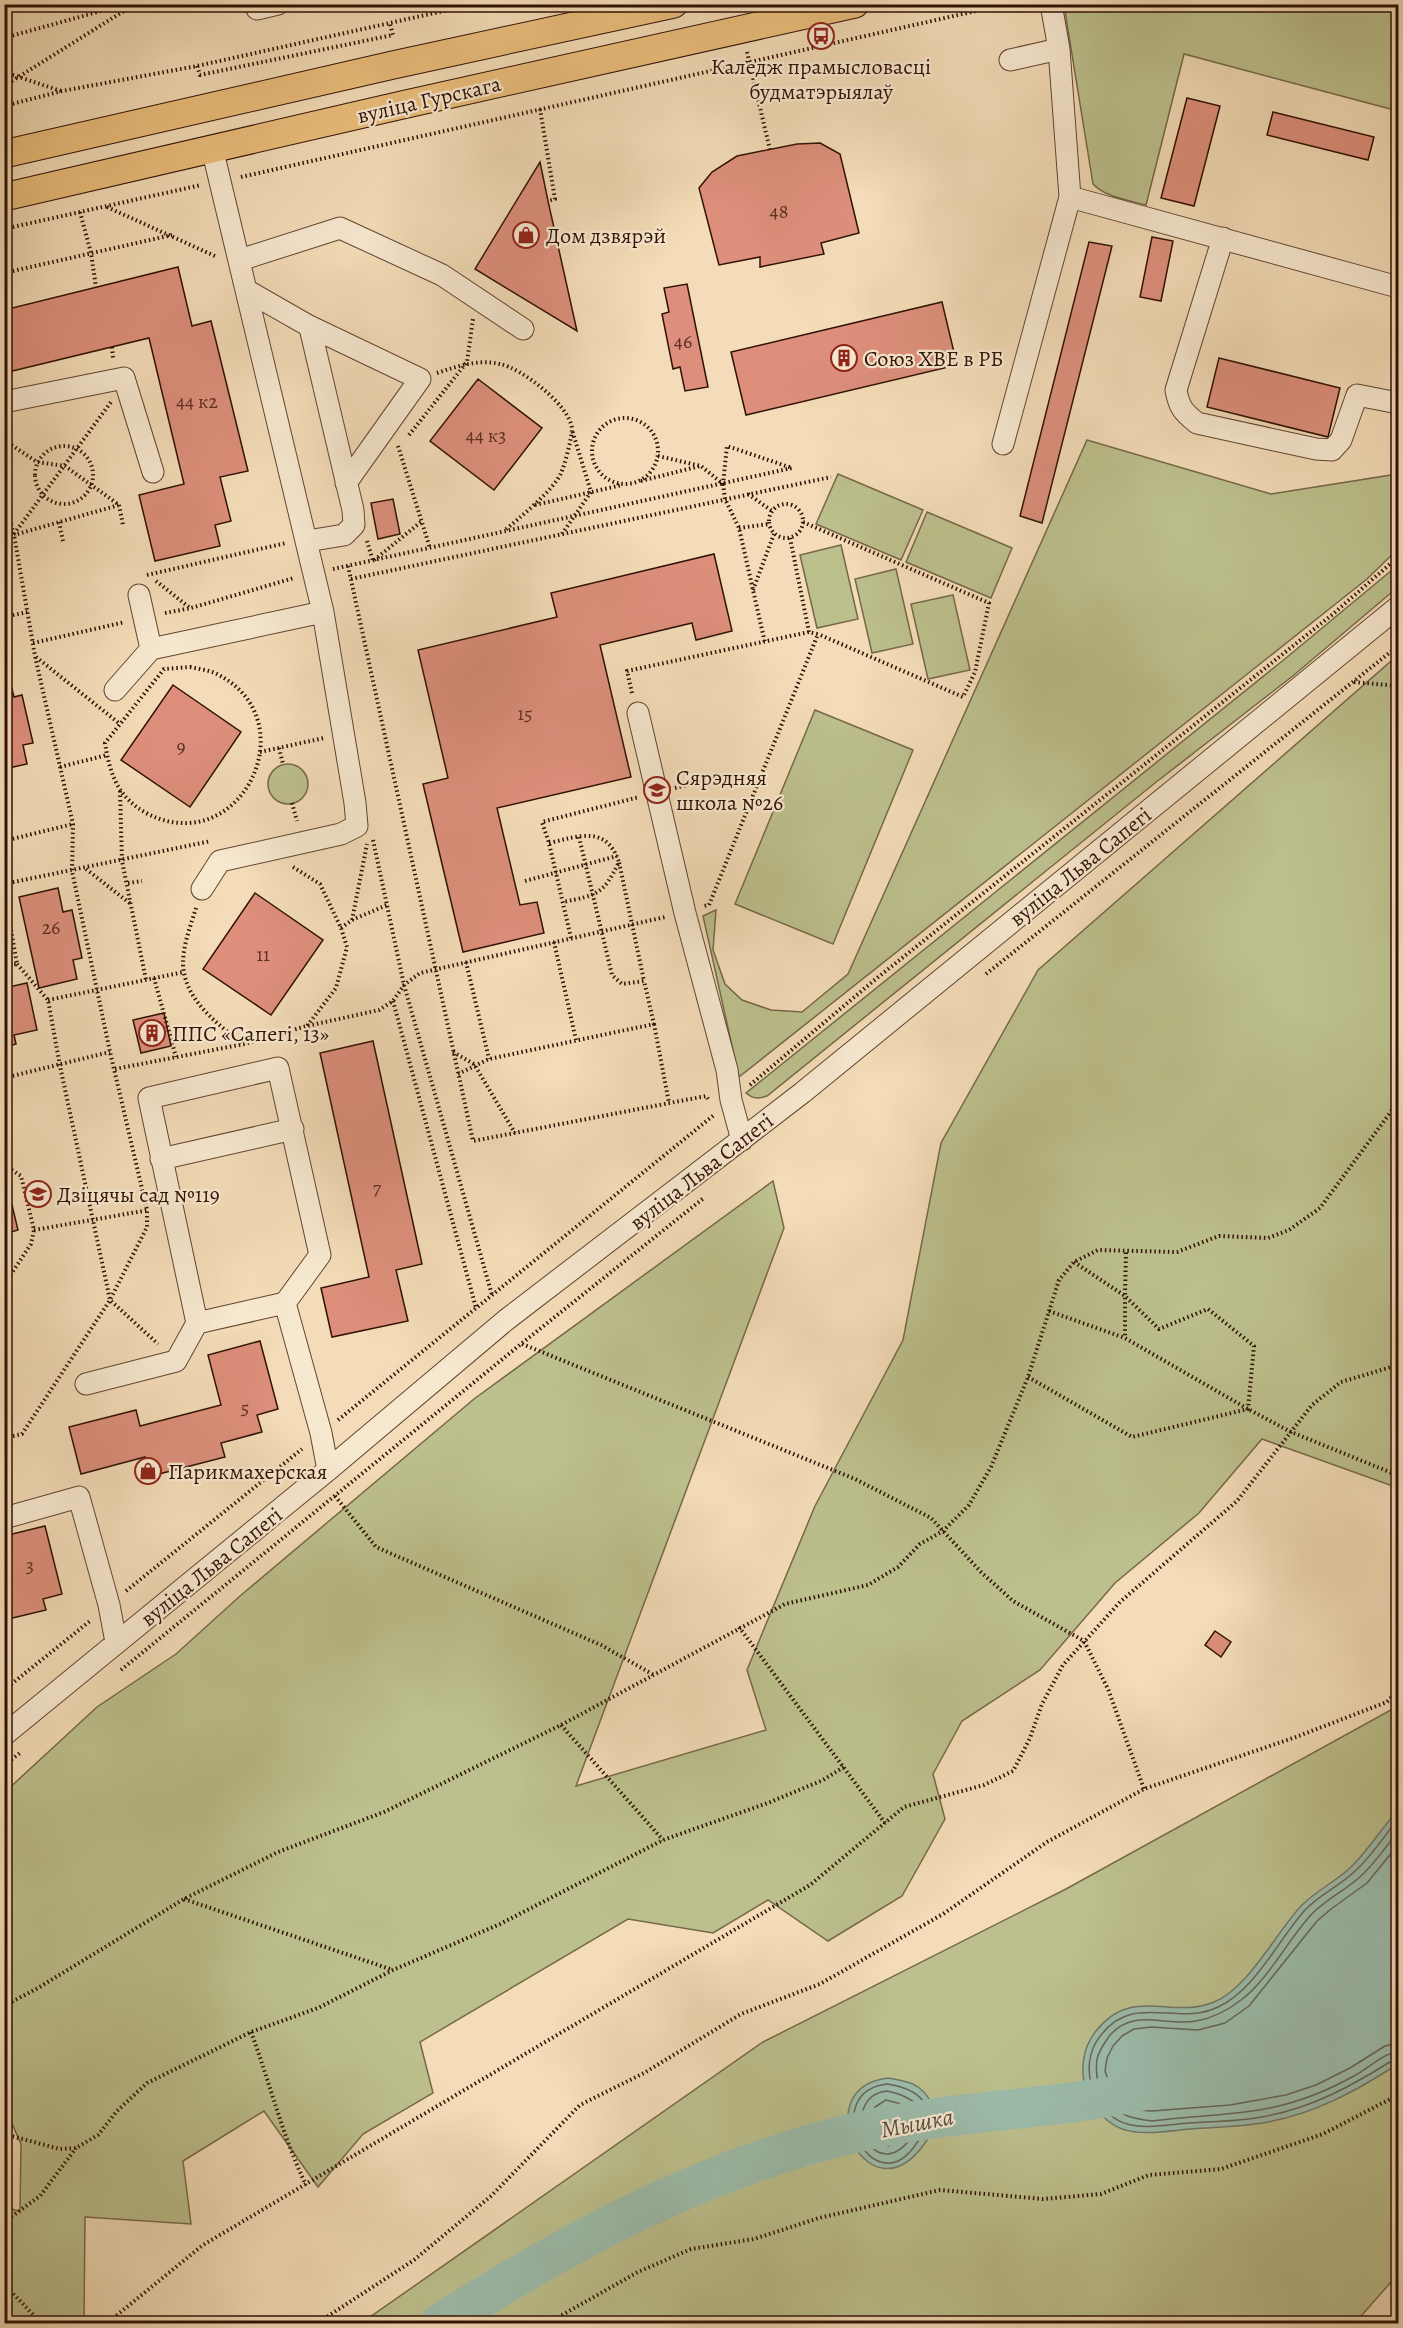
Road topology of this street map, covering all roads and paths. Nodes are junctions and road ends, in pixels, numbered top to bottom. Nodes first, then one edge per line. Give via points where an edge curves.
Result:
1 (126, 4) edge
2 (135, 4) edge
3 (256, 4) edge
4 (278, 4) edge
5 (475, 4) edge
6 (674, 4) edge
7 (855, 4) edge
8 (1007, 4) edge
9 (1051, 4) edge
10 (588, 14) edge
11 (390, 24) junction
12 (4, 38) edge
13 (1059, 49) junction
14 (747, 51) dead end
15 (1010, 60) dead end
16 (750, 63) junction
17 (197, 66) junction
18 (567, 68) junction
19 (4, 72) edge
20 (20, 76) junction
21 (646, 80) dead end
22 (4, 86) edge
23 (647, 86) junction
24 (62, 92) junction
25 (4, 106) edge
26 (202, 108) junction
27 (540, 109) junction
28 (212, 148) junction
29 (770, 150) dead end
30 (4, 154) edge
31 (220, 182) junction
32 (4, 196) edge
33 (1070, 196) junction
34 (548, 201) dead end
35 (106, 206) junction
36 (80, 212) junction
37 (4, 229) edge
38 (172, 235) junction
39 (1223, 238) junction
40 (91, 253) junction
41 (229, 259) junction
42 (4, 273) edge
43 (96, 287) dead end
44 (1398, 287) edge
45 (246, 290) junction
46 (309, 326) junction
47 (523, 330) dead end
48 (116, 380) junction
49 (420, 380) junction
50 (4, 402) edge
51 (1398, 403) edge
52 (390, 420) junction
53 (572, 428) junction
54 (4, 440) edge
55 (1003, 444) dead end
56 (78, 449) junction
57 (658, 456) junction
58 (37, 462) junction
59 (65, 466) junction
60 (701, 466) junction
61 (153, 472) dead end
62 (831, 477) dead end
63 (346, 483) junction
64 (92, 484) junction
65 (626, 484) junction
66 (723, 484) junction
67 (591, 492) junction
68 (748, 494) junction
69 (44, 496) junction
70 (4, 498) edge
71 (725, 499) junction
72 (119, 505) junction
73 (535, 505) junction
74 (772, 511) junction
75 (576, 514) junction
76 (422, 521) junction
77 (59, 522) junction
78 (803, 522) junction
79 (769, 524) junction
80 (123, 525) dead end
81 (739, 528) junction
82 (502, 532) junction
83 (562, 534) junction
84 (774, 534) junction
85 (14, 535) junction
86 (367, 538) dead end
87 (790, 538) junction
88 (63, 541) dead end
89 (299, 541) junction
90 (430, 548) junction
91 (1398, 557) edge
92 (373, 561) junction
93 (348, 566) junction
94 (314, 573) junction
95 (148, 575) junction
96 (351, 579) junction
97 (140, 586) joint
98 (753, 591) junction
99 (1398, 607) edge
100 (191, 608) junction
101 (28, 612) junction
102 (323, 612) junction
103 (4, 617) edge
104 (145, 617) junction
105 (809, 632) junction
106 (818, 634) junction
107 (33, 643) junction
108 (765, 643) junction
109 (1398, 646) edge
110 (151, 649) junction
111 (35, 656) junction
112 (1353, 682) junction
113 (1398, 686) edge
114 (116, 690) dead end
115 (638, 713) joint
116 (120, 724) junction
117 (324, 738) dead end
118 (279, 748) junction
119 (260, 752) junction
120 (107, 755) junction
121 (283, 764) dead end
122 (60, 767) junction
123 (704, 781) dead end
124 (120, 790) junction
125 (657, 793) junction
126 (292, 803) dead end
127 (297, 821) dead end
128 (73, 824) junction
129 (579, 837) junction
130 (4, 841) edge
131 (549, 843) junction
132 (268, 852) junction
133 (617, 856) junction
134 (619, 862) junction
135 (585, 866) junction
136 (85, 868) dead end
137 (72, 872) junction
138 (556, 872) junction
139 (142, 881) dead end
140 (525, 881) dead end
141 (4, 884) edge
142 (128, 884) junction
143 (202, 889) joint
144 (4, 890) edge
145 (594, 896) junction
146 (563, 902) junction
147 (132, 905) junction
148 (387, 905) junction
149 (685, 913) junction
150 (352, 920) junction
151 (631, 925) junction
152 (341, 928) junction
153 (601, 931) junction
154 (571, 938) junction
155 (554, 942) junction
156 (466, 962) junction
157 (17, 964) junction
158 (4, 966) edge
159 (435, 969) junction
160 (184, 972) junction
161 (154, 978) junction
162 (979, 979) dead end
163 (146, 980) junction
164 (644, 981) junction
165 (404, 985) junction
166 (98, 990) junction
167 (48, 1000) junction
168 (393, 1001) junction
169 (654, 1024) junction
170 (307, 1026) junction
171 (576, 1040) junction
172 (244, 1044) junction
173 (110, 1052) junction
174 (453, 1052) junction
175 (176, 1057) junction
176 (489, 1059) junction
177 (474, 1064) junction
178 (60, 1066) junction
179 (115, 1068) junction
180 (458, 1074) junction
181 (4, 1078) edge
182 (669, 1102) junction
183 (1398, 1102) edge
184 (724, 1106) junction
185 (292, 1129) junction
186 (515, 1133) junction
187 (742, 1140) junction
188 (161, 1159) junction
189 (4, 1165) edge
190 (708, 1195) dead end
191 (171, 1205) junction
192 (147, 1210) junction
193 (91, 1220) junction
194 (34, 1230) junction
195 (1126, 1251) junction
196 (1074, 1262) junction
197 (4, 1286) edge
198 (492, 1295) junction
199 (1125, 1296) junction
200 (110, 1300) junction
201 (285, 1303) junction
202 (476, 1308) junction
203 (1049, 1311) junction
204 (197, 1323) junction
205 (1125, 1338) junction
206 (521, 1344) junction
207 (176, 1360) junction
208 (1398, 1365) edge
209 (1028, 1377) junction
210 (86, 1384) dead end
211 (1248, 1409) junction
212 (1291, 1432) junction
213 (321, 1433) junction
214 (4, 1438) edge
215 (328, 1470) junction
216 (1398, 1473) edge
217 (335, 1496) junction
218 (4, 1518) edge
219 (944, 1531) junction
220 (109, 1605) junction
221 (740, 1627) junction
222 (1084, 1641) junction
223 (116, 1642) junction
224 (115, 1675) dead end
225 (655, 1675) junction
226 (4, 1690) edge
227 (1398, 1690) edge
228 (561, 1725) junction
229 (4, 1735) edge
230 (23, 1750) dead end
231 (4, 1765) edge
232 (844, 1767) junction
233 (1144, 1789) junction
234 (885, 1822) junction
235 (663, 1840) junction
236 (184, 1899) junction
237 (393, 1970) junction
238 (4, 2006) edge
239 (251, 2032) junction
240 (1398, 2095) edge
241 (4, 2134) edge
242 (76, 2148) junction
243 (306, 2185) junction
244 (4, 2222) edge
245 (4, 2284) edge
246 (42, 2324) edge
247 (106, 2324) edge
248 (316, 2324) edge
249 (546, 2324) edge

1 - 12 path
2 - 20 path
3 - 4 street via 257,9
5 - 11 path
6 - 10 main road, вуліца Гурскага
7 - 18 main road, вуліца Гурскага
8 - 16 path
9 - 13 street
10 - 18 main road via 580,53
10 - 26 main road, вуліца Гурскага
11 - 17 path
11 - 17 path via 393,35 200,75
13 - 15 street
13 - 33 street
14 - 16 path
16 - 23 path
16 - 29 path
17 - 24 path
18 - 28 main road, вуліца Гурскага
19 - 20 path
20 - 22 path
20 - 24 path
21 - 23 path
23 - 27 path
24 - 25 path
26 - 28 main road
26 - 30 main road, вуліца Гурскага
27 - 31 path
27 - 34 path via 555,199
28 - 31 street
28 - 32 main road, вуліца Гурскага
31 - 35 path
31 - 41 street
33 - 39 street
33 - 55 street
35 - 36 path
35 - 38 path
36 - 37 path
36 - 40 path
38 - 40 path
38 - 41 path
39 - 44 street
39 - 51 street via 1176,390 1187,415 1197,423 1332,450 1341,440 1357,395
40 - 42 path
40 - 43 path
41 - 45 street
41 - 47 street via 340,228 442,275
45 - 46 street
45 - 89 street
46 - 49 street
46 - 63 street
48 - 50 street
48 - 56 path via 118,392
48 - 61 street via 124,378
49 - 52 street
49 - 53 path via 467,362 500,364 539,384 565,412
52 - 63 street
52 - 76 path
53 - 67 path
53 - 73 path via 561,475
54 - 58 path
56 - 58 path via 50,448
56 - 59 path
56 - 64 path via 91,462
57 - 60 path
57 - 65 path via 652,471 642,480
57 - 65 path via 656,438 636,419 619,417 604,424 594,436 591,453 596,468 606,479
58 - 59 path
58 - 69 path via 35,482
59 - 64 path
59 - 69 path
60 - 65 path
60 - 66 path
62 - 68 path
63 - 89 street via 354,525 344,535
64 - 69 path via 74,502 54,503
64 - 72 path
65 - 67 path
66 - 66 path via 769,474 792,468 727,446
66 - 71 path
66 - 75 path
67 - 73 path
67 - 75 path
68 - 71 path
68 - 74 path
69 - 85 path
70 - 85 path
71 - 81 path
71 - 83 path
72 - 77 path
72 - 80 path
73 - 82 path
74 - 78 path via 782,505 793,506
74 - 79 path
75 - 82 path
75 - 83 path
76 - 90 path
76 - 92 path
77 - 85 path
77 - 88 path
78 - 87 path via 800,531
78 - 106 path via 989,603 975,672 963,697
79 - 81 path
79 - 84 path
81 - 98 path
82 - 90 path
83 - 96 path
84 - 87 path
84 - 98 path
85 - 101 path
86 - 92 path
87 - 105 path
89 - 94 street
89 - 95 path
90 - 92 path
91 - 184 path via 1333,614 877,978
92 - 93 path
93 - 94 path
93 - 96 path
94 - 100 path
94 - 102 street
95 - 97 path
95 - 100 path
96 - 159 path
97 - 104 street
98 - 108 path
99 - 187 street, вуліца Льва Сапегі
100 - 104 path
101 - 103 path
101 - 107 path
102 - 110 street
102 - 132 street via 357,826 341,834
104 - 107 path
104 - 110 street
105 - 106 path
105 - 108 path
106 - 149 path via 709,905
107 - 111 path
108 - 115 path via 627,671
109 - 112 path
110 - 114 street
111 - 116 path
111 - 122 path
112 - 113 path
112 - 162 path
115 - 125 street
116 - 119 path via 164,669 190,667 216,674 238,688 254,710 261,735
116 - 120 path via 105,743
117 - 118 path
118 - 119 path
118 - 121 path
119 - 124 path via 250,786 233,806 209,819 185,823 160,819 137,808
120 - 122 path
120 - 124 path
122 - 128 path
123 - 125 path
124 - 142 path via 122,861
125 - 131 path via 542,822
125 - 149 street
126 - 127 path
128 - 130 path
128 - 137 path
129 - 131 path
129 - 133 path via 599,837
129 - 135 path
131 - 138 path
132 - 143 street via 220,861
132 - 152 path via 320,884
133 - 134 path
133 - 135 path
134 - 145 path via 608,884
134 - 151 path
135 - 138 path
135 - 145 path
136 - 147 path
137 - 141 path
137 - 166 path
138 - 140 path
138 - 146 path
139 - 142 path
142 - 147 path
143 - 160 path via 186,938
144 - 157 path
145 - 146 path
145 - 153 path
146 - 154 path
147 - 163 path
148 - 150 path
148 - 150 path via 370,838
148 - 165 path
149 - 151 path
149 - 184 street via 727,1070
150 - 152 path
151 - 153 path
151 - 164 path
152 - 170 path via 347,947 336,988
153 - 154 path
153 - 164 path via 612,975 622,984
154 - 155 path
155 - 156 path
155 - 171 path
156 - 159 path
156 - 176 path
157 - 158 path
157 - 167 path
159 - 165 path via 420,973
159 - 174 path
160 - 161 path
160 - 172 path via 193,995 214,1022
161 - 163 path
161 - 175 path
163 - 166 path
164 - 169 path
165 - 168 path
165 - 198 path
166 - 167 path
166 - 173 path
167 - 178 path
168 - 170 path via 379,1010
168 - 202 path
169 - 171 path
169 - 182 path
170 - 172 path
171 - 176 path
172 - 175 path
173 - 178 path
173 - 179 path
174 - 177 path
174 - 180 path
175 - 179 path
176 - 177 path
177 - 180 path
177 - 186 path
178 - 181 path
178 - 193 path
179 - 192 path
180 - 186 path via 473,1141
182 - 184 path via 706,1096
182 - 186 path
183 - 195 path via 1320,1208 1289,1230 1268,1238 1219,1236 1177,1252
184 - 187 street
184 - 198 path
185 - 188 street
185 - 188 street via 278,1068 149,1098
185 - 201 street via 320,1255
187 - 215 street, вуліца Льва Сапегі via 506,1320
188 - 191 street
189 - 194 path via 21,1176
190 - 206 path
191 - 192 path
191 - 204 street
192 - 193 path
192 - 200 path via 147,1227
193 - 194 path
193 - 200 path
194 - 197 path via 31,1244
195 - 196 path via 1098,1250
195 - 199 path
196 - 199 path
196 - 203 path via 1059,1280
198 - 202 path
199 - 205 path
199 - 211 path via 1160,1329 1208,1309 1254,1346
200 - 207 path
200 - 214 path via 22,1434
201 - 204 street
201 - 213 street
202 - 213 path
203 - 205 path
203 - 209 path
204 - 207 street
205 - 211 path
206 - 217 path
206 - 219 path via 855,1479 932,1518
207 - 210 street
208 - 212 path via 1341,1382 1312,1405
209 - 211 path via 1132,1437
209 - 219 path via 991,1467 969,1505
211 - 212 path
212 - 216 path
212 - 222 path via 1237,1501 1120,1602
213 - 215 street
213 - 220 path
215 - 223 street, вуліца Льва Сапегі
217 - 224 path
217 - 225 path via 376,1547 601,1646
218 - 220 street via 79,1497
219 - 221 path via 920,1544 898,1568 868,1585 785,1604
219 - 222 path via 1012,1601
220 - 223 street
220 - 226 path
221 - 225 path
221 - 232 path
222 - 233 path via 1108,1689
222 - 234 path via 1063,1665 1013,1771 984,1785 904,1807
223 - 229 street, вуліца Льва Сапегі
225 - 228 path
227 - 233 path via 1387,1702
228 - 235 path
228 - 236 path via 384,1812 278,1852
230 - 231 path
232 - 234 path
232 - 235 path via 824,1780 768,1803
233 - 248 path via 1047,1842 943,1914 820,1984 741,2014 644,2073 580,2106 491,2196 414,2260
234 - 243 path via 810,1885
235 - 237 path via 500,1924
236 - 237 path
236 - 238 path
237 - 239 path via 318,2008
239 - 242 path via 147,2083 98,2135
239 - 243 path via 288,2145
240 - 249 path via 1323,2134 1221,2169 1149,2175 1101,2194 1043,2199 940,2190 819,2218 754,2239 691,2249 638,2272
241 - 242 path via 60,2149
242 - 244 path via 40,2196
243 - 247 path via 203,2245
245 - 246 path

